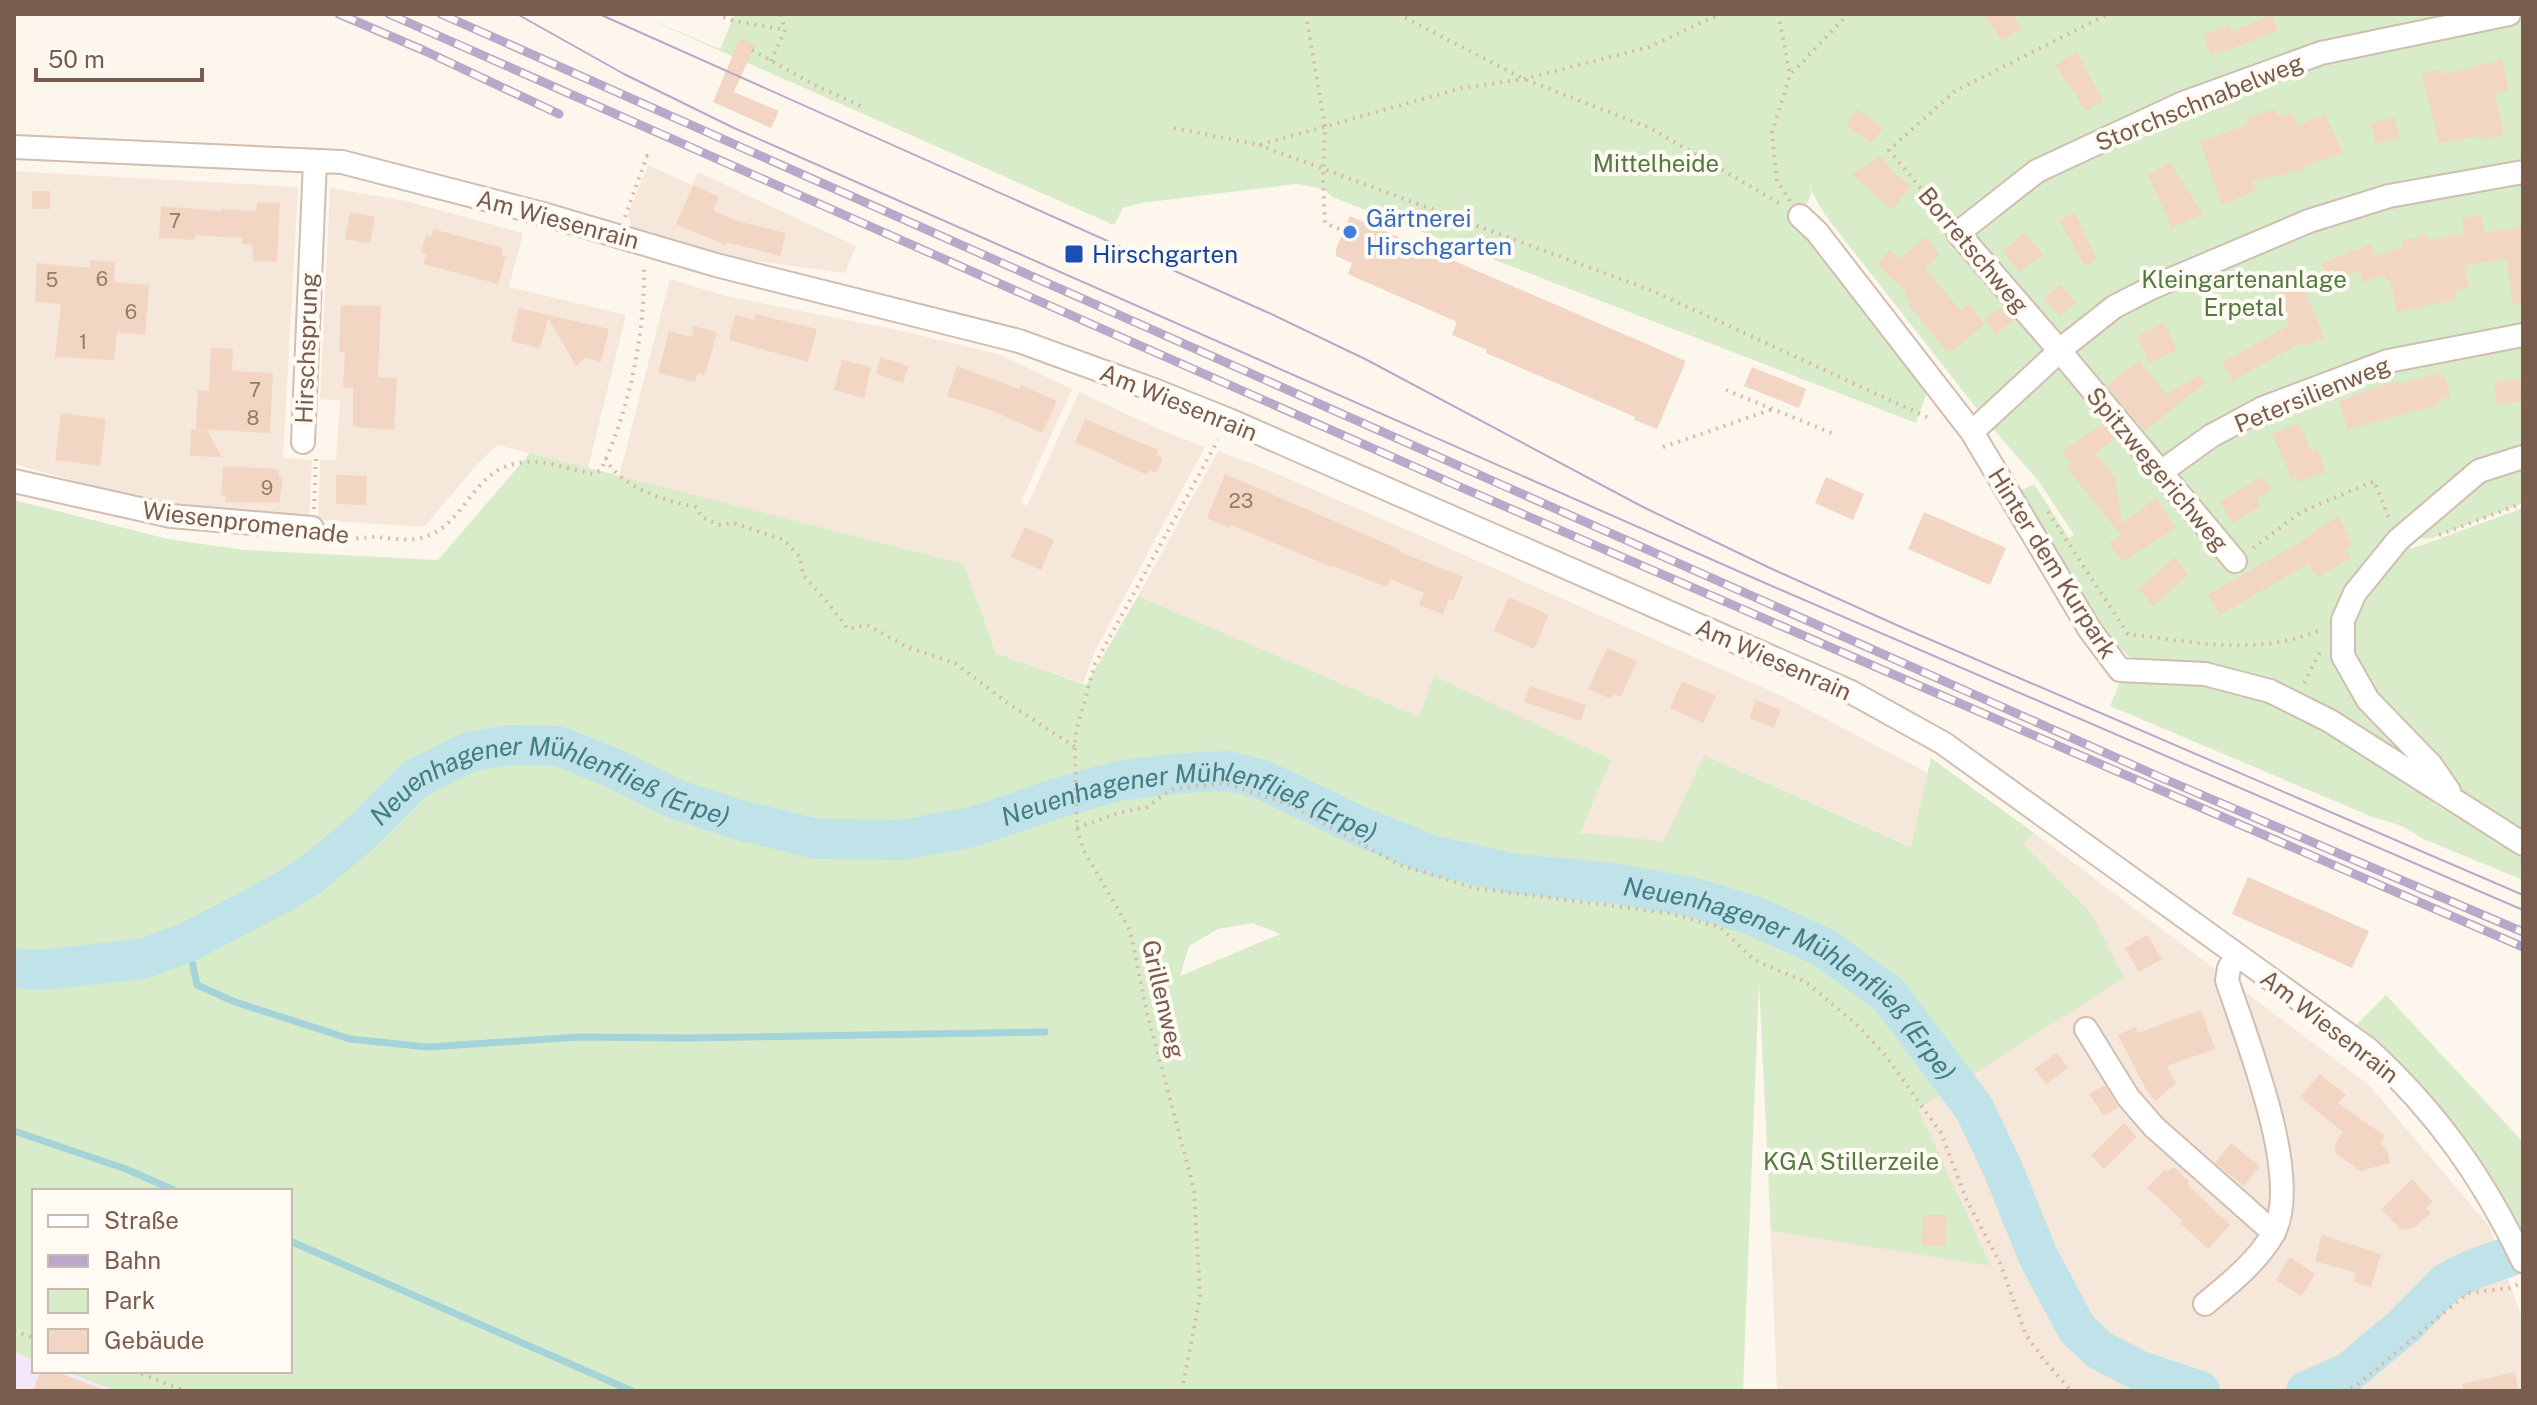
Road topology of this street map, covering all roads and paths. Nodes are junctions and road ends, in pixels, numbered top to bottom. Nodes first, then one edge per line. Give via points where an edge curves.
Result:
1 (716, 14) edge
2 (781, 14) edge
3 (1306, 14) edge
4 (1398, 14) edge
5 (1720, 14) edge
6 (1778, 14) edge
7 (1848, 14) edge
8 (2108, 14) edge
9 (2509, 14) edge
10 (785, 30) junction
11 (752, 50) dead end
12 (771, 61) junction
13 (1790, 75) junction
14 (1524, 79) junction
15 (863, 107) dead end
16 (1325, 126) junction
17 (1174, 128) dead end
18 (1259, 145) junction
19 (14, 147) edge
20 (652, 158) dead end
21 (315, 161) junction
22 (1325, 170) junction
23 (2523, 172) edge
24 (1800, 216) junction
25 (1344, 231) dead end
26 (1958, 233) junction
27 (619, 235) junction
28 (647, 244) junction
29 (2523, 335) edge
30 (2059, 350) junction
31 (1726, 390) dead end
32 (1773, 409) junction
33 (1931, 419) dead end
34 (1229, 420) junction
35 (1972, 432) junction
36 (1834, 434) dead end
37 (303, 442) joint
38 (1663, 447) dead end
39 (2523, 457) edge
40 (606, 458) junction
41 (2161, 472) junction
42 (14, 481) edge
43 (2523, 503) edge
44 (2046, 509) dead end
45 (312, 528) junction
46 (2398, 540) junction
47 (2235, 561) joint
48 (2343, 620) junction
49 (2321, 650) dead end
50 (2293, 703) junction
51 (1075, 747) junction
52 (2458, 802) junction
53 (1077, 828) junction
54 (2523, 844) edge
55 (2237, 956) junction
56 (2086, 1029) dead end
57 (2274, 1233) junction
58 (2523, 1261) edge
59 (2523, 1282) edge
60 (2205, 1304) dead end
61 (139, 1373) edge
62 (185, 1391) edge
63 (1182, 1391) edge
64 (2071, 1391) edge
65 (2343, 1391) edge

1 - 10 path
2 - 10 path
3 - 16 path
4 - 14 path
5 - 14 path via 1649,47
6 - 13 path
7 - 13 path
8 - 26 path, Borretschweg via 1955,91 1889,150
9 - 26 street, Storchschnabelweg via 2321,53 2183,103 2037,171
10 - 12 path
11 - 12 path
12 - 15 path
13 - 24 path via 1772,133 1777,181
14 - 16 path via 1462,88
14 - 24 path via 1650,128
16 - 18 path
16 - 22 path
17 - 18 path
18 - 22 path
19 - 21 street, Am Wiesenrain
20 - 27 path via 647,156
21 - 27 street, Am Wiesenrain via 342,162
21 - 37 street, Hirschsprung
22 - 25 path via 1325,223
22 - 33 path via 1653,291
23 - 30 street via 2389,196 2309,221 2114,307
24 - 35 street, Hinter dem Kurpark
26 - 30 street, Borretschweg
27 - 28 street, Am Wiesenrain
28 - 34 street, Am Wiesenrain via 1019,341
28 - 40 path via 636,357
29 - 41 street, Petersilienweg via 2388,361 2277,402 2211,436
30 - 35 street
30 - 41 street, Spitzwegerichweg
31 - 32 path
32 - 36 path
32 - 38 path
34 - 51 path, Grillenweg via 1095,664
34 - 55 street, Am Wiesenrain via 1903,719
35 - 50 street, Hinter dem Kurpark via 2090,630 2120,670 2205,674 2270,691
37 - 45 path, Hirschsprung via 317,454
39 - 46 street via 2479,471
40 - 45 path, Wiesenpromenade via 593,474 546,463 513,464 496,471 448,523 415,540 345,539
40 - 51 path via 610,467 644,492 696,507 702,517 719,525 734,523 784,540 800,557 803,575 848,629 867,625 907,647 955,663
41 - 47 street, Spitzwegerichweg
42 - 45 street, Wiesenpromenade via 171,516
43 - 46 path via 2432,538
44 - 48 path via 2128,634 2238,647 2301,638
46 - 47 path, Spitzwegerichweg via 2374,481 2301,512
46 - 48 street via 2355,593
48 - 52 street via 2343,656 2368,700 2431,765
49 - 50 path
50 - 52 street, Hinter dem Kurpark
51 - 53 path, Grillenweg
52 - 54 street, Hinter dem Kurpark
53 - 63 path, Grillenweg via 1084,851 1130,930 1194,1189 1200,1296
53 - 64 path via 1147,807 1172,789 1225,783 1290,805 1400,865 1474,888 1668,913 1720,927 1754,960 1806,982 1886,1056 1941,1133 2026,1335
55 - 57 street, Am Wiesenrain via 2227,980 2271,1117 2284,1186
55 - 58 street, Am Wiesenrain via 2368,1049 2405,1083 2457,1147 2500,1213
56 - 57 street via 2128,1097 2154,1127
57 - 60 street, Am Wiesenrain via 2245,1271
59 - 65 path via 2468,1293
61 - 62 path

